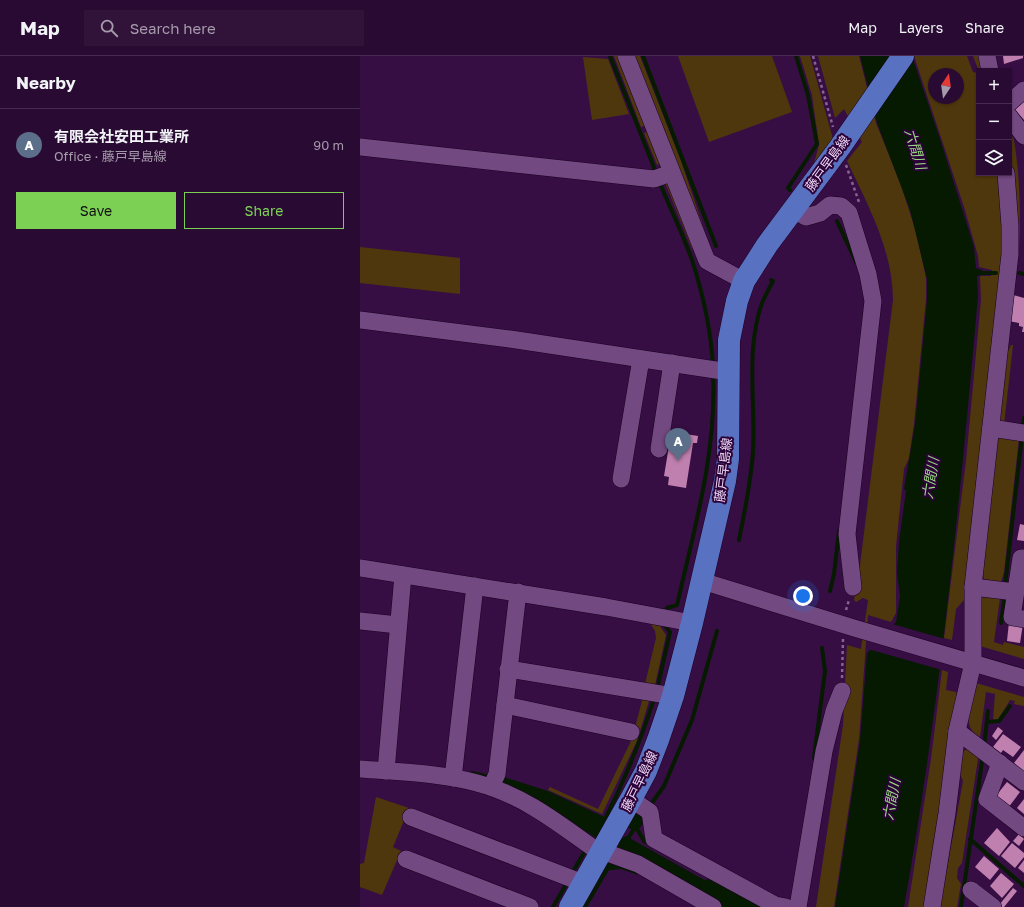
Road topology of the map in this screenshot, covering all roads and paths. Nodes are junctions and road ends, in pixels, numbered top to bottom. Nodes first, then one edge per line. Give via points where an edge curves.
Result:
1 (626, 56) edge
2 (903, 56) edge
3 (986, 56) edge
4 (989, 68) edge
5 (1024, 90) edge
6 (1012, 101) edge
7 (1012, 120) edge
8 (1024, 136) edge
9 (360, 147) edge
10 (663, 176) junction
11 (1006, 176) edge
12 (793, 210) junction
13 (1017, 254) edge
14 (744, 281) junction
15 (360, 320) edge
16 (641, 363) junction
17 (671, 368) junction
18 (718, 370) junction
19 (991, 428) junction
20 (1020, 432) edge
21 (660, 449) dead end
22 (621, 479) dead end
23 (1024, 558) edge
24 (360, 568) edge
25 (403, 579) junction
26 (702, 580) junction
27 (853, 587) dead end
28 (973, 587) junction
29 (474, 590) junction
30 (1008, 591) junction
31 (517, 597) junction
32 (1024, 619) edge
33 (360, 621) edge
34 (692, 623) junction
35 (398, 625) junction
36 (965, 661) junction
37 (508, 669) junction
38 (1024, 678) edge
39 (842, 691) dead end
40 (659, 694) junction
41 (504, 705) junction
42 (958, 731) junction
43 (631, 732) dead end
44 (989, 755) junction
45 (386, 766) junction
46 (360, 769) edge
47 (454, 772) junction
48 (493, 781) junction
49 (1024, 782) edge
50 (642, 807) junction
51 (411, 817) dead end
52 (1024, 828) edge
53 (603, 849) junction
54 (406, 859) dead end
55 (574, 880) junction
56 (972, 890) dead end
57 (530, 907) edge
58 (570, 907) edge
59 (713, 907) edge
60 (786, 907) edge
61 (798, 907) edge
62 (932, 907) edge
63 (992, 907) edge

1 - 10 street
2 - 12 main road, 藤戸早島線
3 - 4 street
5 - 6 street
7 - 8 street
9 - 10 street
10 - 14 street via 707,261
11 - 13 street via 1010,226
12 - 14 main road, 藤戸早島線 via 762,251
12 - 27 street via 806,217 820,213 830,204 841,206 849,213 868,274 873,301 848,534
13 - 19 street
14 - 18 main road, 藤戸早島線 via 729,340
15 - 16 street
16 - 17 street
16 - 22 street
17 - 18 street
17 - 21 street
18 - 26 main road, 藤戸早島線 via 728,459
19 - 20 street
19 - 28 street
23 - 30 street via 1021,558
24 - 25 street
25 - 29 street
25 - 35 street
26 - 34 main road, 藤戸早島線
26 - 36 street
28 - 30 street
28 - 36 street
29 - 31 street
29 - 47 street
30 - 32 street via 1012,617
31 - 34 street
31 - 37 street
33 - 35 street
34 - 40 main road, 藤戸早島線
35 - 45 street
36 - 38 street
36 - 42 street
37 - 40 street
37 - 41 street
39 - 61 street via 824,751
40 - 50 main road, 藤戸早島線
41 - 43 street
41 - 48 street
42 - 44 street
42 - 62 street
44 - 49 street
44 - 52 street via 987,799
45 - 46 street
45 - 47 street
47 - 48 street
48 - 53 street
50 - 53 main road, 藤戸早島線 via 617,825
50 - 60 street via 654,839 775,905
51 - 55 street
53 - 55 main road, 藤戸早島線
53 - 59 street via 638,864
54 - 57 street
55 - 58 main road, 藤戸早島線
56 - 63 street

